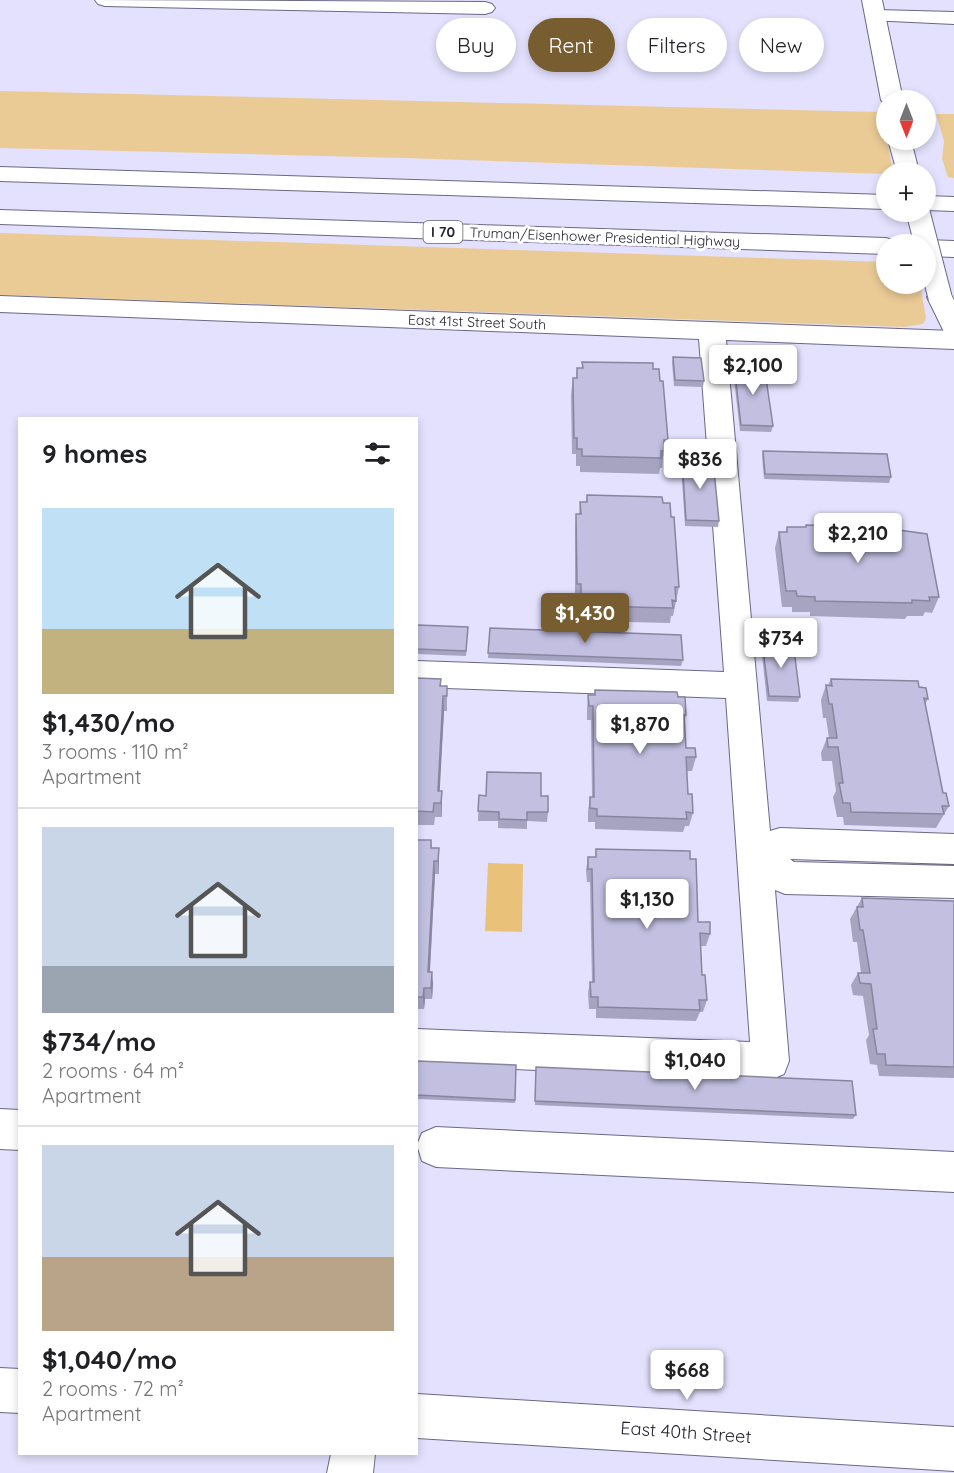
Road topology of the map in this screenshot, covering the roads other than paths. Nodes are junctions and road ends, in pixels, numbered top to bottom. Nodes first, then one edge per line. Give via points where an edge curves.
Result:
1 (105, 0) edge
2 (485, 8) dead end
3 (874, 8) edge
4 (954, 18) edge
5 (890, 90) edge
6 (0, 174) edge
7 (876, 202) edge
8 (936, 203) edge
9 (954, 204) edge
10 (0, 217) edge
11 (921, 222) edge
12 (876, 246) edge
13 (936, 248) edge
14 (954, 249) edge
15 (0, 304) edge
16 (954, 328) edge
17 (712, 331) junction
18 (954, 340) edge
19 (418, 674) edge
20 (742, 686) junction
21 (954, 849) edge
22 (762, 860) junction
23 (954, 882) edge
24 (418, 1047) edge
25 (0, 1129) edge
26 (18, 1130) edge
27 (436, 1147) dead end
28 (954, 1172) edge
29 (0, 1390) edge
30 (18, 1391) edge
31 (418, 1416) edge
32 (954, 1449) edge
33 (352, 1455) edge
34 (350, 1473) edge

1 - 2 main road
3 - 4 main road
3 - 5 main road
6 - 7 main road
8 - 9 main road
10 - 12 main road, Truman/Eisenhower Presidential Highway / I 70
11 - 16 main road, bridge via 940,297
13 - 14 main road
15 - 17 main road, East 41st Street South
17 - 18 main road, East 41st Street South
17 - 20 main road
19 - 20 main road
20 - 22 main road
21 - 22 main road via 780,843
22 - 23 main road via 785,878
22 - 24 main road via 770,1061
25 - 26 main road
27 - 28 main road
29 - 30 main road
31 - 32 main road, East 40th Street
33 - 34 main road

